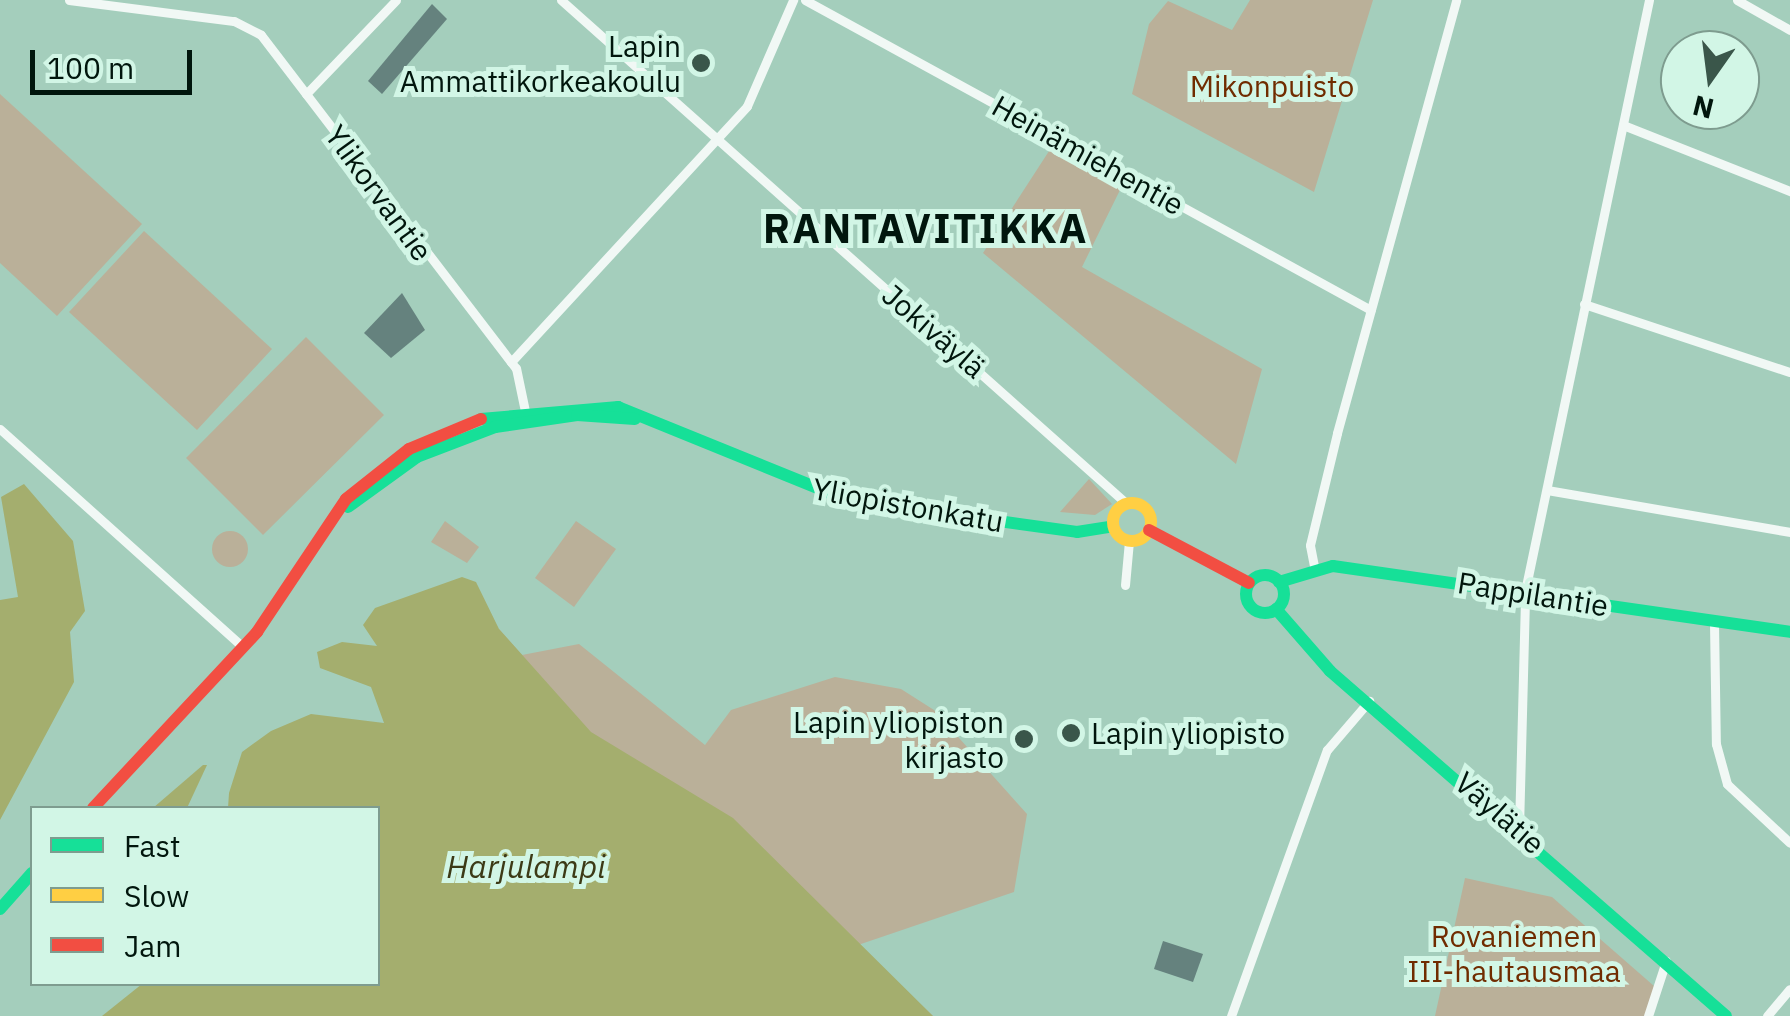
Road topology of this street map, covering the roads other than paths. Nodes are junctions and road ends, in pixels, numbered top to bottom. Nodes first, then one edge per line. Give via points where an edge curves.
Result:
1 (68, 0) edge
2 (396, 0) edge
3 (561, 0) edge
4 (792, 0) edge
5 (805, 0) edge
6 (1456, 0) edge
7 (1649, 0) edge
8 (1736, 0) edge
9 (1790, 30) edge
10 (306, 94) junction
11 (1623, 126) junction
12 (718, 140) junction
13 (1790, 191) edge
14 (1584, 304) junction
15 (1371, 310) junction
16 (512, 362) junction
17 (1790, 372) edge
18 (526, 414) junction
19 (0, 429) edge
20 (1547, 490) junction
21 (1128, 504) junction
22 (1113, 526) junction
23 (1149, 530) junction
24 (1790, 532) edge
25 (1128, 541) junction
26 (1314, 566) junction
27 (1279, 582) junction
28 (1250, 583) junction
29 (1125, 586) dead end
30 (1526, 591) junction
31 (1276, 609) junction
32 (1714, 623) junction
33 (1790, 632) edge
34 (242, 646) junction
35 (1369, 702) junction
36 (94, 806) edge
37 (1519, 828) junction
38 (1790, 843) edge
39 (30, 875) edge
40 (0, 908) edge
41 (1666, 961) junction
42 (1790, 989) edge
43 (1231, 1016) edge
44 (1648, 1016) edge
45 (1726, 1016) edge
46 (1767, 1016) edge

1 - 10 street, Ylikorvantie via 247,25
2 - 10 street
3 - 12 street, Jokiväylä
4 - 12 street via 766,76
5 - 15 street, Heinämiehentie
6 - 15 street
7 - 11 street
8 - 9 street
10 - 16 street, Ylikorvantie
11 - 13 street
11 - 14 street
12 - 16 street
12 - 21 street, Jokiväylä
14 - 17 street
14 - 20 street
15 - 26 street via 1310,545
16 - 18 street
18 - 22 street, Yliopistonkatu via 656,421 847,500 1077,532
18 - 34 street, Yliopistonkatu via 409,450 342,511
19 - 34 street
20 - 24 street
20 - 30 street
21 - 22 street
21 - 23 street via 1148,513
22 - 25 street
23 - 25 street
23 - 28 street
25 - 29 street
26 - 27 street
26 - 30 street, Pappilantie
27 - 28 street
27 - 31 street
28 - 31 street, Väylätie via 1249,606
30 - 32 street, Pappilantie
30 - 37 street
31 - 35 street, Väylätie
32 - 33 street, Pappilantie
32 - 38 street via 1716,744 1727,784
34 - 36 street, Yliopistonkatu
35 - 37 street, Väylätie
35 - 43 street via 1327,750
37 - 41 street, Väylätie
39 - 40 street
41 - 44 street
41 - 45 street, Väylätie
42 - 46 street

